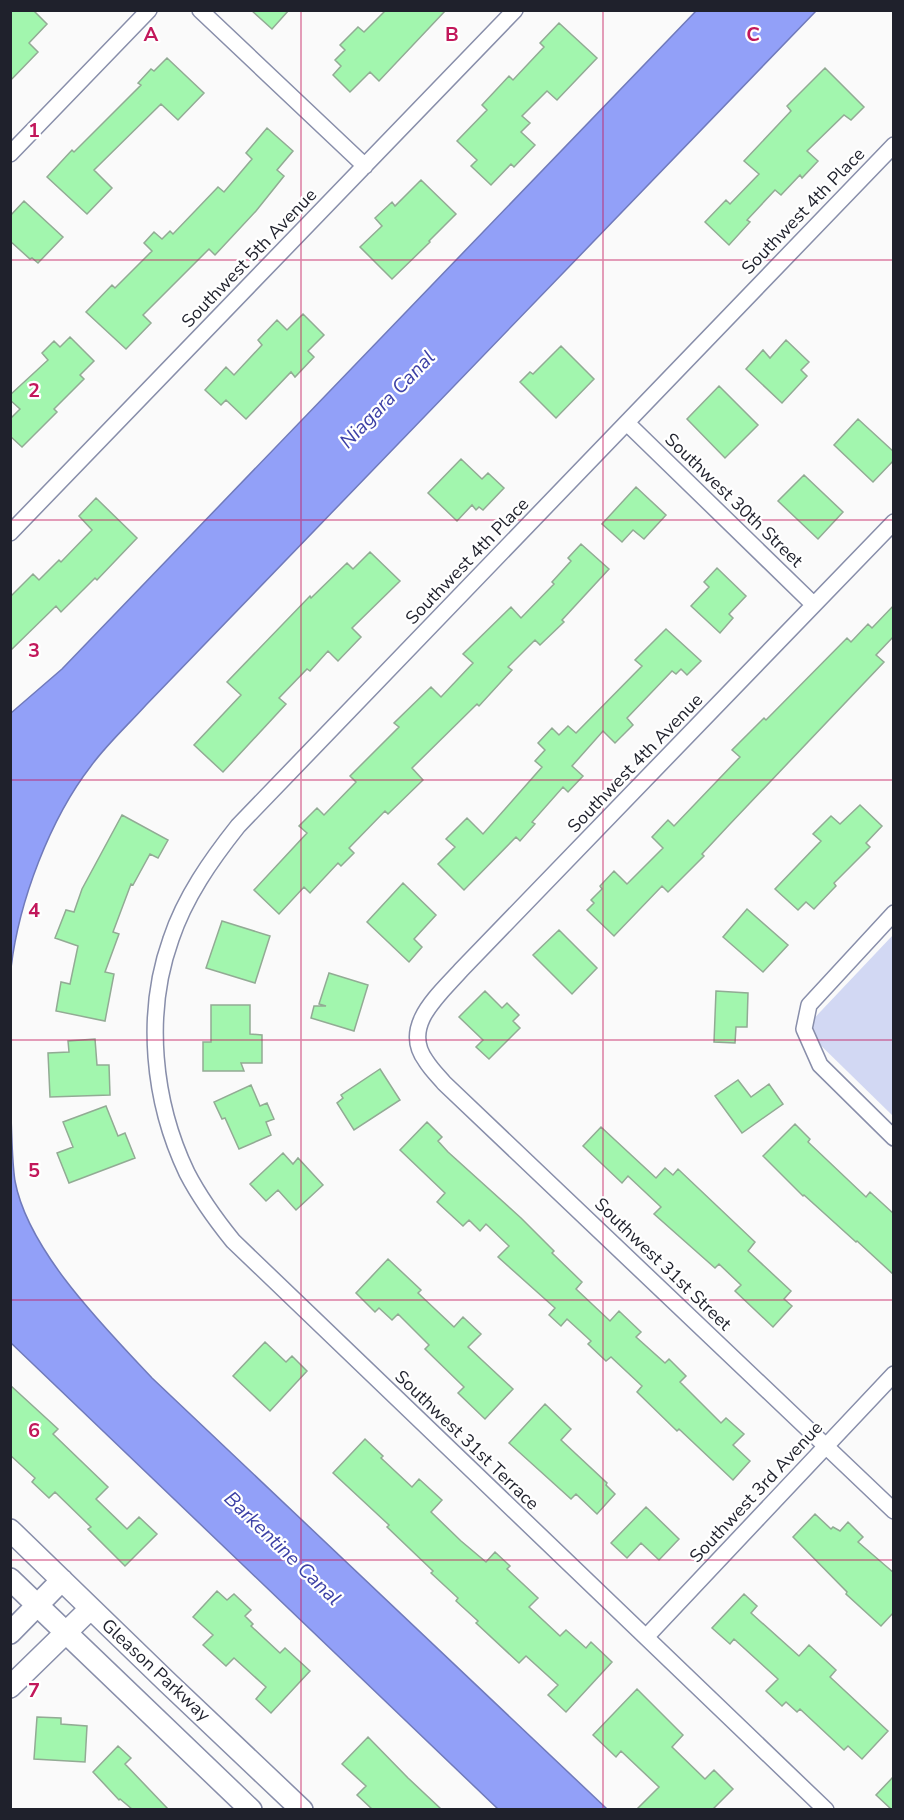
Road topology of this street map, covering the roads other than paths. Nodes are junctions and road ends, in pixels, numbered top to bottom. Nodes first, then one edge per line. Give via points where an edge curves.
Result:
1 (149, 10) edge
2 (200, 10) edge
3 (515, 10) edge
4 (894, 145) edge
5 (10, 154) edge
6 (365, 166) junction
7 (627, 423) junction
8 (894, 522) edge
9 (10, 533) edge
10 (813, 604) junction
11 (894, 913) edge
12 (417, 1037) joint
13 (155, 1051) joint
14 (894, 1138) edge
15 (894, 1374) edge
16 (825, 1446) junction
17 (894, 1511) edge
18 (10, 1530) edge
19 (10, 1579) edge
20 (62, 1580) junction
21 (37, 1605) junction
22 (90, 1609) junction
23 (66, 1631) junction
24 (10, 1633) edge
25 (647, 1636) junction
26 (10, 1687) edge
27 (251, 1809) edge
28 (302, 1809) edge
29 (826, 1809) edge

1 - 5 street
2 - 6 street
3 - 6 street, Southwest 5th Avenue
4 - 7 street, Southwest 4th Place
6 - 9 street, Southwest 5th Avenue
7 - 10 street, Southwest 30th Street
7 - 13 street, Southwest 4th Place via 218,851 184,906 170,939 160,978
8 - 10 street, Southwest 4th Avenue
10 - 12 street, Southwest 4th Avenue via 462,970 422,1014
11 - 14 street via 809,1005 804,1029 820,1065
12 - 16 street, Southwest 31st Street via 424,1059 444,1083
13 - 25 street, Southwest 31st Terrace via 161,1096 187,1173 207,1209 233,1242
15 - 16 street, Southwest 3rd Avenue
16 - 17 street, Southwest 31st Street
16 - 25 street, Southwest 3rd Avenue
18 - 20 main road, Gleason Parkway
19 - 21 main road, Gleason Parkway
20 - 21 main road
20 - 22 main road, Gleason Parkway
21 - 23 main road, Gleason Parkway
21 - 24 main road
22 - 23 main road
22 - 28 main road, Gleason Parkway
23 - 26 main road
23 - 27 main road, Gleason Parkway
25 - 29 street, Southwest 31st Terrace

